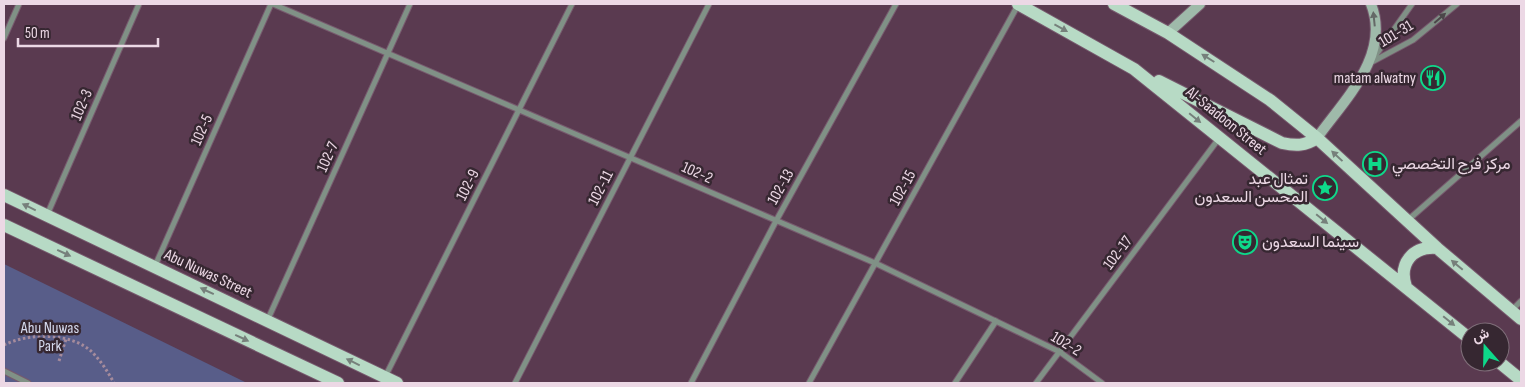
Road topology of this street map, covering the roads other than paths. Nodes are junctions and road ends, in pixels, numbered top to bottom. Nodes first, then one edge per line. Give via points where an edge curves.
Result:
1 (20, 4) edge
2 (139, 4) edge
3 (272, 4) edge
4 (410, 4) edge
5 (572, 4) edge
6 (709, 4) edge
7 (896, 4) edge
8 (1018, 4) edge
9 (1114, 4) edge
10 (1200, 4) edge
11 (1371, 4) edge
12 (1412, 4) edge
13 (1457, 4) edge
14 (1168, 33) junction
15 (4, 38) edge
16 (388, 54) junction
17 (1370, 63) junction
18 (1134, 69) junction
19 (520, 110) junction
20 (1521, 121) edge
21 (1220, 137) junction
22 (1317, 138) junction
23 (630, 157) junction
24 (4, 194) edge
25 (47, 216) junction
26 (776, 221) junction
27 (1408, 221) junction
28 (4, 225) edge
29 (1437, 248) junction
30 (875, 263) junction
31 (155, 266) junction
32 (1406, 287) junction
33 (1518, 310) edge
34 (268, 320) junction
35 (996, 321) junction
36 (1460, 331) edge
37 (1060, 352) junction
38 (4, 371) edge
39 (1510, 371) edge
40 (385, 378) junction
41 (1521, 380) edge
42 (28, 383) edge
43 (338, 383) edge
44 (397, 383) edge
45 (515, 383) edge
46 (692, 383) edge
47 (809, 383) edge
48 (956, 383) edge
49 (1036, 383) edge
50 (1102, 383) edge

1 - 15 street
2 - 25 street, 102-3
3 - 16 street, 102-2
3 - 31 street, 102-5
4 - 16 street, 102-7
5 - 19 street, 102-9
6 - 23 street, 102-11
7 - 26 street, 102-13
8 -> 18 main road, Al-Saadoon Street
8 - 30 street, 102-15
9 - 14 main road
10 - 14 street
17 -> 11 street via 1376,38
12 - 17 street
17 -> 13 street, 101-31 via 1414,40
22 -> 14 main road via 1270,100
16 - 19 street, 102-2
16 - 34 street, 102-7
17 - 22 street
18 -> 21 main road, Al-Saadoon Street
18 - 22 main road via 1282,143 1296,146
19 - 23 street, 102-2
19 - 40 street, 102-9
20 - 27 street
21 -> 32 main road, Al-Saadoon Street
21 - 37 street, 102-17
27 -> 22 main road
23 - 26 street, 102-2
23 - 45 street, 102-11
25 -> 24 main road, Abu Nuwas Street
25 - 31 main road, Abu Nuwas Street
26 - 30 street, 102-2
26 - 46 street, 102-13
27 - 29 main road
28 -> 43 main road
29 - 32 main road via 1422,249 1409,257 1403,272
33 -> 29 main road
30 - 35 street, 102-2
30 - 47 street, 102-15
34 -> 31 main road, Abu Nuwas Street
32 -> 36 main road, Al-Saadoon Street
40 -> 34 main road, Abu Nuwas Street
35 - 37 street, 102-2
35 - 48 street
37 - 49 street, 102-17
37 - 50 street, 102-2
38 - 42 street
39 - 41 main road
40 - 44 main road, Abu Nuwas Street

